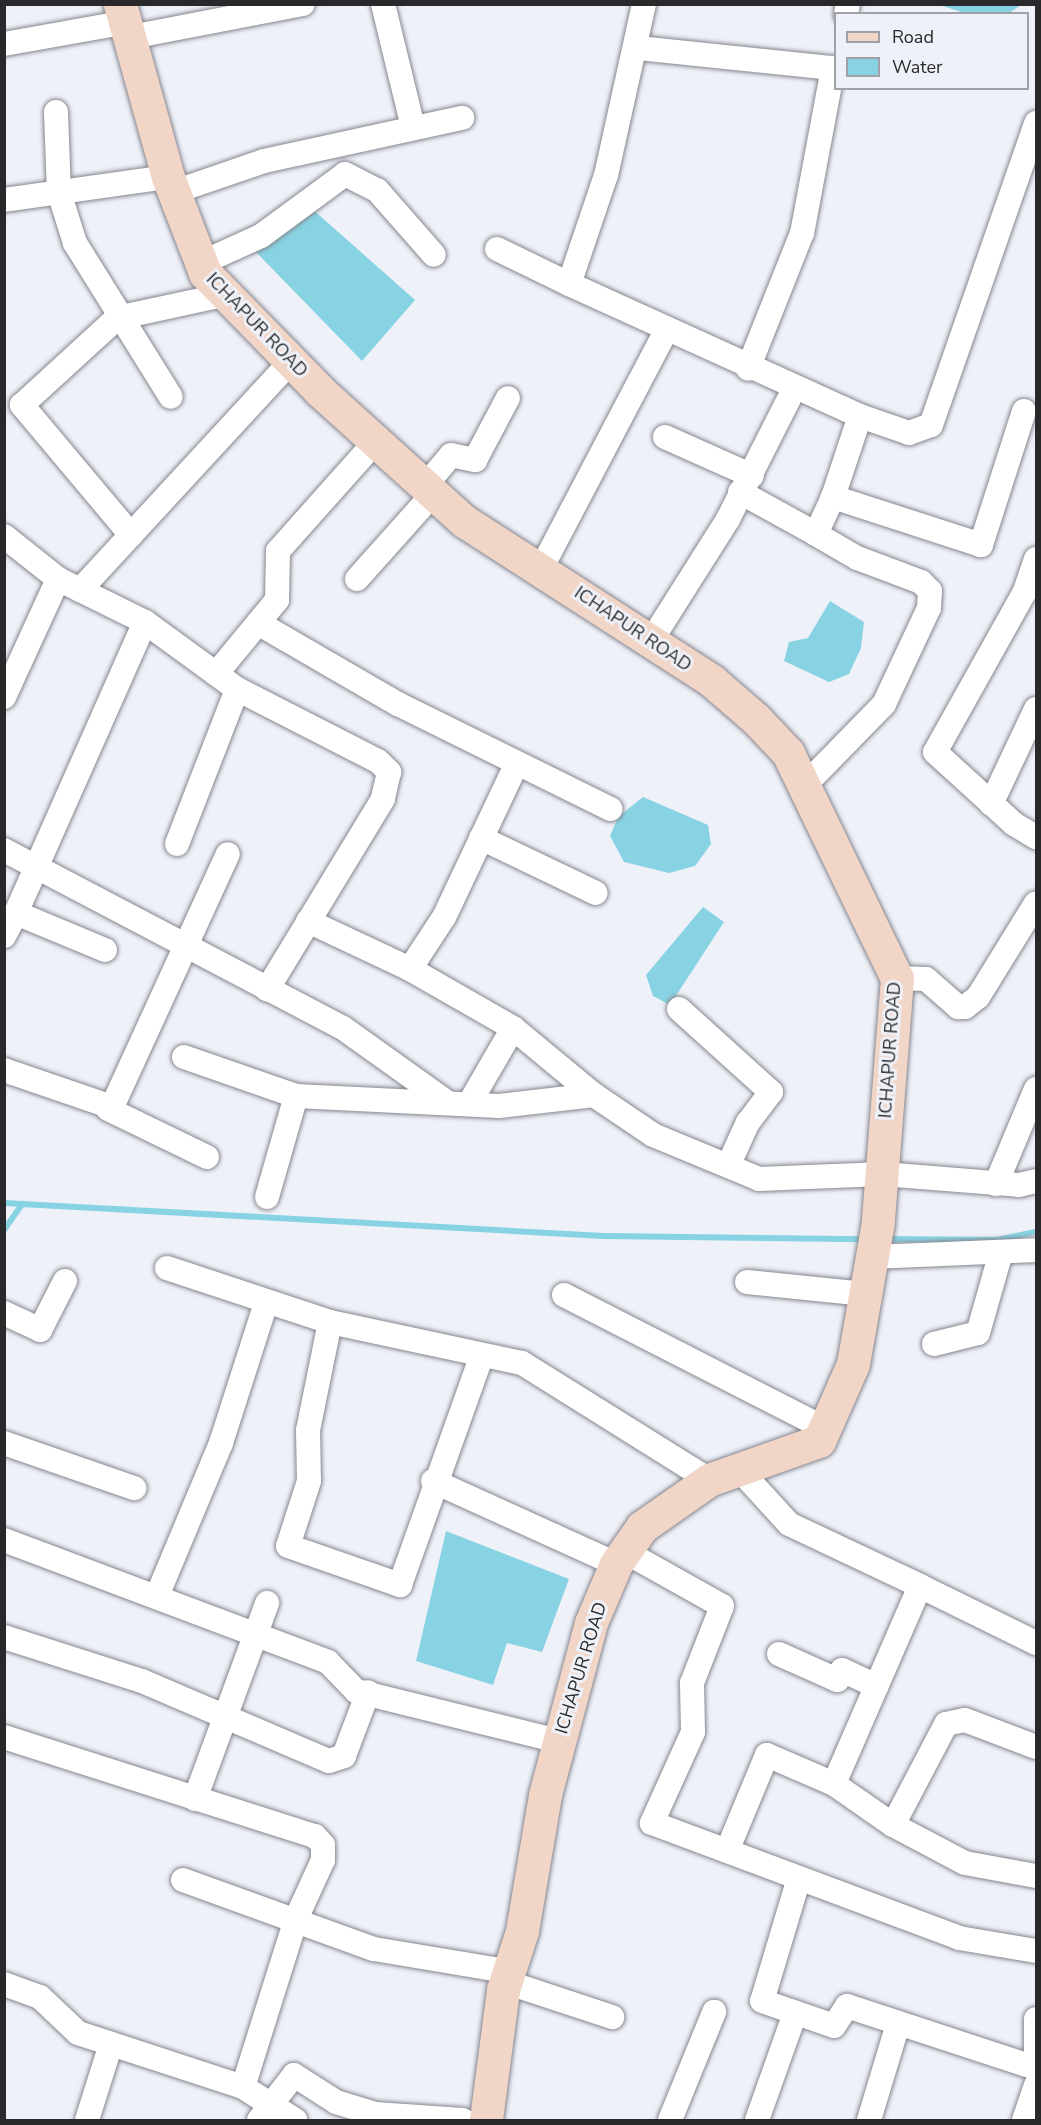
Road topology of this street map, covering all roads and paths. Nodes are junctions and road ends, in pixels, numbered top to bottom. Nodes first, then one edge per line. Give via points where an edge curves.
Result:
1 (303, 4) edge
2 (383, 4) edge
3 (644, 4) edge
4 (126, 21) edge
5 (4, 44) edge
6 (638, 48) junction
7 (834, 63) edge
8 (56, 112) dead end
9 (462, 118) dead end
10 (1036, 126) edge
11 (413, 127) junction
12 (171, 184) junction
13 (1027, 189) edge
14 (59, 192) junction
15 (4, 200) edge
16 (498, 249) dead end
17 (434, 255) dead end
18 (199, 264) junction
19 (569, 284) junction
20 (223, 295) junction
21 (117, 318) junction
22 (666, 331) junction
23 (292, 360) junction
24 (748, 369) junction
25 (794, 389) junction
26 (171, 398) dead end
27 (508, 398) dead end
28 (1024, 411) dead end
29 (860, 416) junction
30 (665, 437) dead end
31 (376, 441) junction
32 (746, 484) junction
33 (430, 490) junction
34 (833, 497) junction
35 (816, 534) junction
36 (131, 535) junction
37 (4, 536) edge
38 (1036, 558) edge
39 (542, 567) junction
40 (58, 579) junction
41 (357, 579) dead end
42 (80, 590) junction
43 (145, 622) junction
44 (258, 622) junction
45 (651, 641) junction
46 (216, 674) junction
47 (237, 689) junction
48 (4, 697) edge
49 (1036, 710) edge
50 (516, 765) junction
51 (805, 785) junction
52 (991, 804) junction
53 (610, 809) dead end
54 (1036, 837) edge
55 (481, 838) junction
56 (177, 844) dead end
57 (4, 850) edge
58 (228, 854) dead end
59 (37, 866) junction
60 (596, 892) dead end
61 (1036, 903) edge
62 (16, 913) junction
63 (308, 921) junction
64 (4, 936) edge
65 (181, 946) junction
66 (105, 950) dead end
67 (410, 969) junction
68 (897, 978) junction
69 (267, 990) junction
70 (679, 1009) dead end
71 (513, 1028) junction
72 (184, 1057) dead end
73 (4, 1070) edge
74 (1036, 1089) edge
75 (594, 1095) junction
76 (296, 1096) junction
77 (458, 1103) junction
78 (108, 1109) junction
79 (207, 1157) dead end
80 (728, 1166) junction
81 (883, 1174) junction
82 (1036, 1180) edge
83 (996, 1184) junction
84 (267, 1197) dead end
85 (875, 1242) junction
86 (1036, 1250) edge
87 (1001, 1252) junction
88 (167, 1268) dead end
89 (65, 1281) dead end
90 (747, 1282) dead end
91 (865, 1294) junction
92 (564, 1295) dead end
93 (266, 1304) junction
94 (4, 1313) edge
95 (330, 1322) junction
96 (934, 1344) dead end
97 (481, 1358) junction
98 (826, 1429) junction
99 (4, 1443) edge
100 (723, 1473) junction
101 (433, 1481) junction
102 (134, 1488) dead end
103 (4, 1540) edge
104 (620, 1558) junction
105 (920, 1586) junction
106 (157, 1596) junction
107 (267, 1604) dead end
108 (255, 1634) junction
109 (4, 1637) edge
110 (1036, 1643) edge
111 (779, 1654) dead end
112 (876, 1686) junction
113 (368, 1692) junction
114 (223, 1713) junction
115 (4, 1737) edge
116 (558, 1741) junction
117 (1036, 1747) edge
118 (834, 1784) junction
119 (195, 1799) junction
120 (893, 1825) junction
121 (727, 1851) junction
122 (1036, 1876) edge
123 (799, 1878) junction
124 (183, 1880) dead end
125 (296, 1919) junction
126 (1036, 1952) edge
127 (509, 1977) junction
128 (4, 1984) edge
129 (714, 2012) dead end
130 (795, 2013) junction
131 (612, 2017) dead end
132 (1036, 2019) edge
133 (898, 2024) junction
134 (111, 2044) junction
135 (1036, 2053) edge
136 (1036, 2068) edge
137 (1036, 2085) edge
138 (243, 2087) junction
139 (265, 2111) edge
140 (364, 2116) edge
141 (87, 2121) edge
142 (295, 2121) edge
143 (463, 2121) edge
144 (486, 2121) edge
145 (670, 2121) edge
146 (757, 2121) edge
147 (869, 2121) edge
148 (1024, 2121) edge

1 - 4 street
2 - 11 street
3 - 6 street
4 - 5 street
4 - 12 street, ICHAPUR ROAD
6 - 7 street
6 - 19 street via 596,212
7 - 24 street via 802,233
8 - 14 street
9 - 11 street
10 - 13 street
11 - 12 street
12 - 14 street
12 - 18 street, ICHAPUR ROAD
13 - 29 street via 931,425 909,433
14 - 15 street
14 - 21 street via 75,243
16 - 19 street
17 - 18 street via 377,190 345,174 261,236
18 - 20 street, ICHAPUR ROAD
19 - 22 street
20 - 21 street
20 - 23 street, ICHAPUR ROAD
21 - 26 street
21 - 36 street via 22,405
22 - 24 street
22 - 39 street
23 - 31 street, ICHAPUR ROAD
23 - 36 street
24 - 25 street
25 - 29 street
25 - 32 street
27 - 33 street via 475,460 451,455
28 - 34 street via 981,545
29 - 34 street
30 - 32 street
31 - 33 street, ICHAPUR ROAD
31 - 44 street via 278,551 275,568 281,587
32 - 35 street
32 - 45 street
33 - 39 street, ICHAPUR ROAD via 464,521
33 - 41 street
34 - 35 street
35 - 51 street via 857,558 921,582 930,591 929,608 884,704
36 - 42 street
37 - 40 street
38 - 52 street via 1024,593 935,752
39 - 45 street, ICHAPUR ROAD
40 - 42 street
40 - 48 street
42 - 43 street
43 - 46 street
43 - 59 street
44 - 46 street
44 - 50 street
45 - 51 street, ICHAPUR ROAD via 712,681 756,719 788,753
46 - 47 street
47 - 56 street
47 - 63 street via 378,761 389,772 383,799
49 - 52 street
50 - 53 street
50 - 55 street
51 - 68 street, ICHAPUR ROAD
52 - 54 street
55 - 60 street
55 - 67 street via 444,917
57 - 59 street
58 - 65 street
59 - 62 street
59 - 65 street
61 - 68 street via 978,998 965,1007 958,1007 926,980
62 - 64 street
62 - 66 street
63 - 67 street
63 - 69 street
65 - 69 street
65 - 78 street
67 - 71 street
68 - 81 street, ICHAPUR ROAD
69 - 77 street via 343,1028
70 - 80 street via 771,1092 748,1122
71 - 75 street
71 - 77 street
72 - 76 street
73 - 78 street
74 - 83 street
75 - 77 street
75 - 80 street via 653,1135
76 - 77 street
76 - 84 street
78 - 79 street
80 - 81 street via 759,1179
81 - 83 street
81 - 85 street, ICHAPUR ROAD
82 - 83 street
85 - 87 street
85 - 91 street, ICHAPUR ROAD
86 - 87 street
87 - 96 street via 978,1333
88 - 93 street
89 - 94 street via 40,1330
90 - 91 street
91 - 98 street, ICHAPUR ROAD via 853,1364
92 - 98 street
93 - 95 street
93 - 106 street via 221,1443
95 - 97 street
95 - 101 street via 308,1430 309,1481 288,1546 400,1585
97 - 100 street via 522,1363
97 - 101 street
98 - 100 street, ICHAPUR ROAD via 815,1443
99 - 102 street
100 - 104 street, ICHAPUR ROAD via 642,1527
100 - 105 street via 789,1524
101 - 104 street
103 - 106 street
104 - 116 street, ICHAPUR ROAD via 591,1623
104 - 121 street via 722,1606 689,1695 696,1719 693,1732 651,1821
105 - 110 street
105 - 112 street
106 - 108 street
107 - 108 street
108 - 113 street via 328,1662 356,1691
108 - 114 street
109 - 114 street
111 - 112 street via 837,1680 842,1670
112 - 118 street
113 - 114 street via 338,1761
113 - 116 street
114 - 119 street
115 - 119 street
116 - 127 street, ICHAPUR ROAD
117 - 120 street via 965,1720 946,1724
118 - 120 street
118 - 121 street via 767,1755
119 - 125 street via 315,1836 323,1845 323,1860
120 - 122 street via 965,1863
121 - 123 street
123 - 126 street via 959,1938
123 - 130 street via 762,2001
124 - 125 street
125 - 127 street via 375,1949
125 - 138 street
127 - 131 street
127 - 144 street, ICHAPUR ROAD
128 - 134 street via 40,1997 78,2033
129 - 145 street
130 - 133 street via 834,2026 846,2006
130 - 146 street
132 - 135 street
133 - 136 street
133 - 147 street
134 - 138 street
134 - 141 street
137 - 148 street
138 - 139 street
139 - 140 street via 294,2075
139 - 142 street
140 - 143 street

